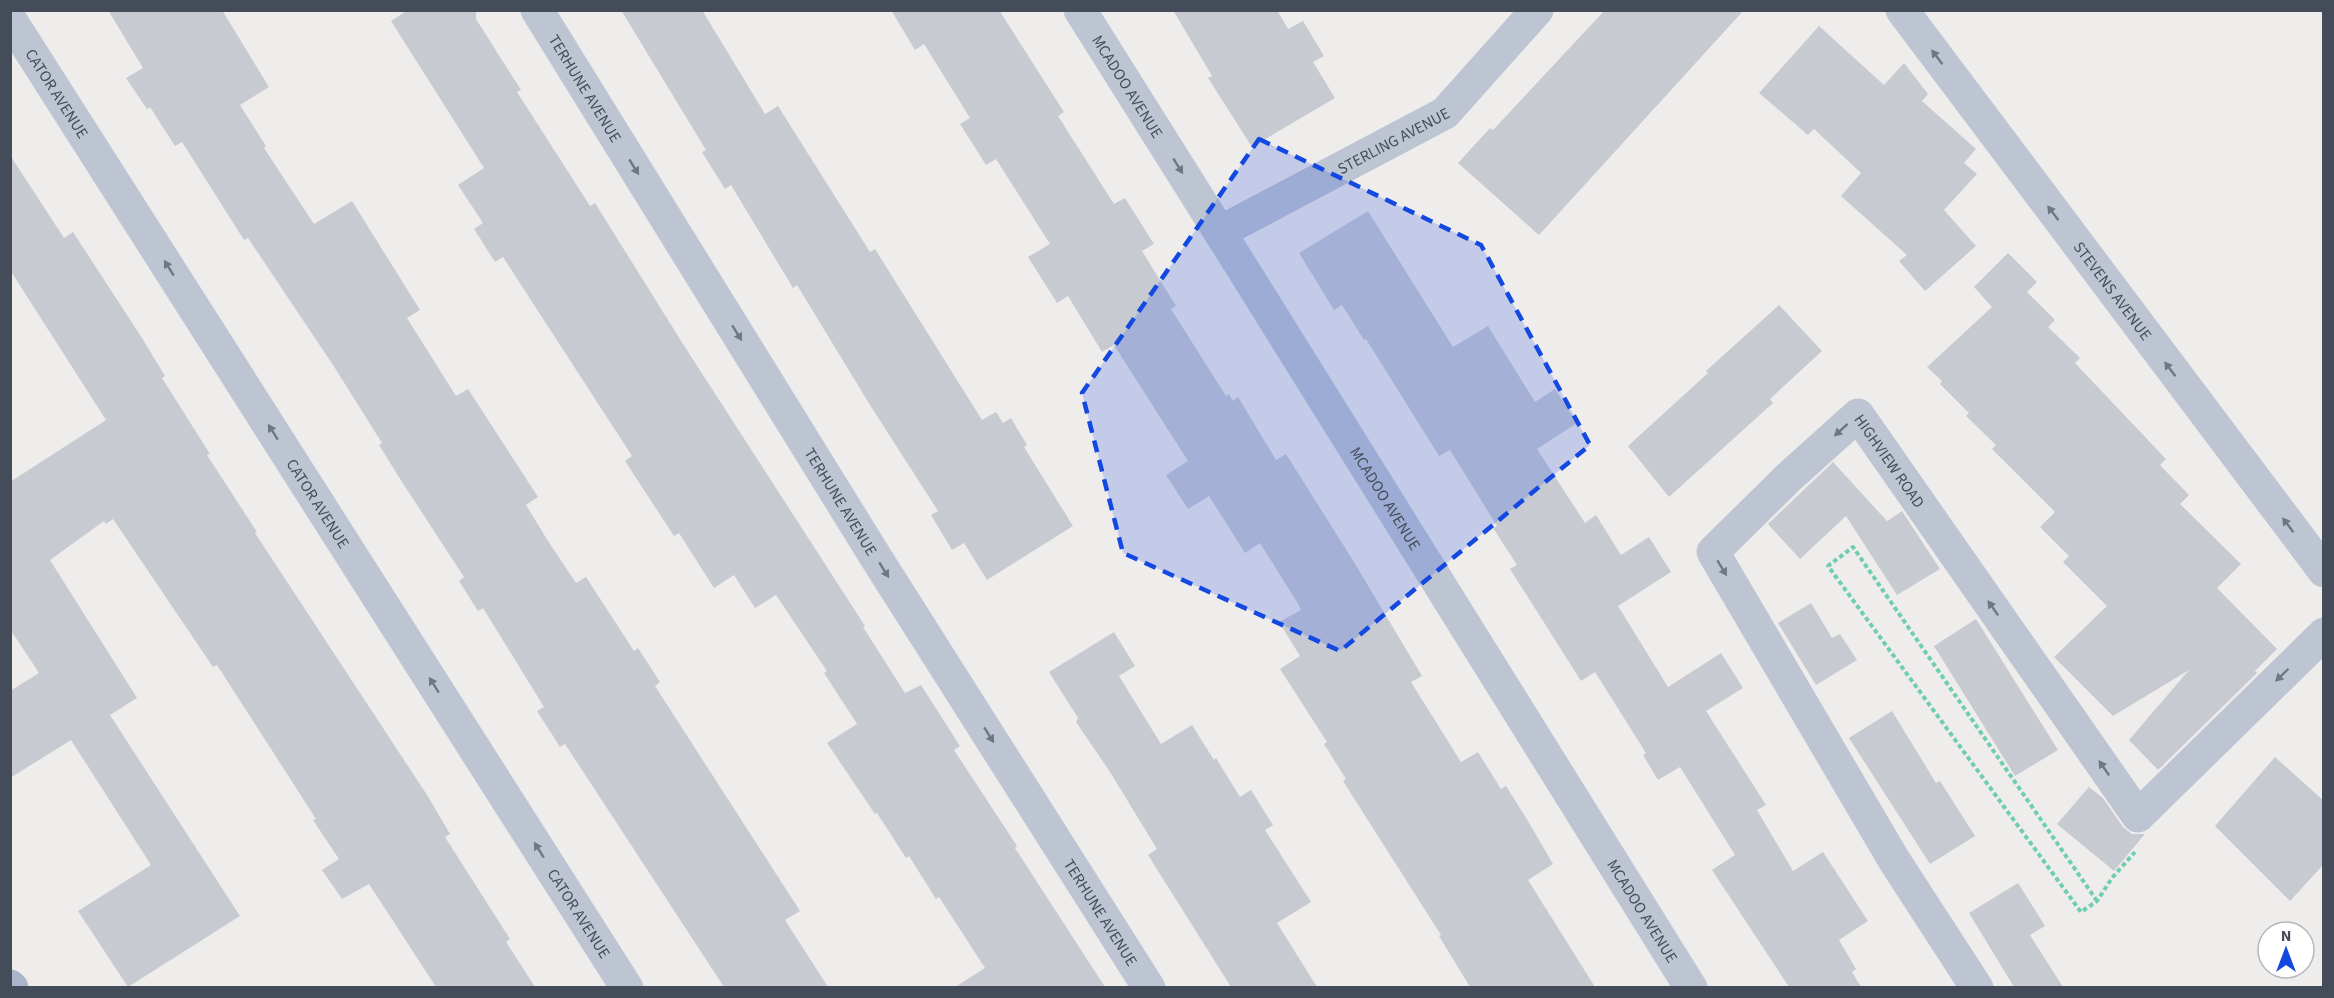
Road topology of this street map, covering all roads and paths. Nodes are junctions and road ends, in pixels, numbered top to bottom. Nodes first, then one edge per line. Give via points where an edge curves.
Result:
1 (537, 10) edge
2 (1080, 10) edge
3 (1537, 10) edge
4 (1902, 10) edge
5 (10, 19) edge
6 (1220, 232) junction
7 (2324, 571) edge
8 (2324, 634) edge
9 (2138, 816) junction
10 (2097, 901) junction
11 (627, 987) edge
12 (1149, 987) edge
13 (1691, 987) edge
14 (1977, 987) edge

1 -> 12 street, TERHUNE AVENUE
2 -> 6 street, MCADOO AVENUE
3 - 6 street, STERLING AVENUE via 1445,113
7 -> 4 street, STEVENS AVENUE
11 -> 5 street, CATOR AVENUE
6 - 13 street, MCADOO AVENUE
8 -> 9 street
9 - 10 path via 2150,835
9 -> 14 street, HIGHVIEW ROAD via 1858,415 1713,552 1894,860
10 - 10 path via 1900,616 1853,547 1828,566 2081,912

